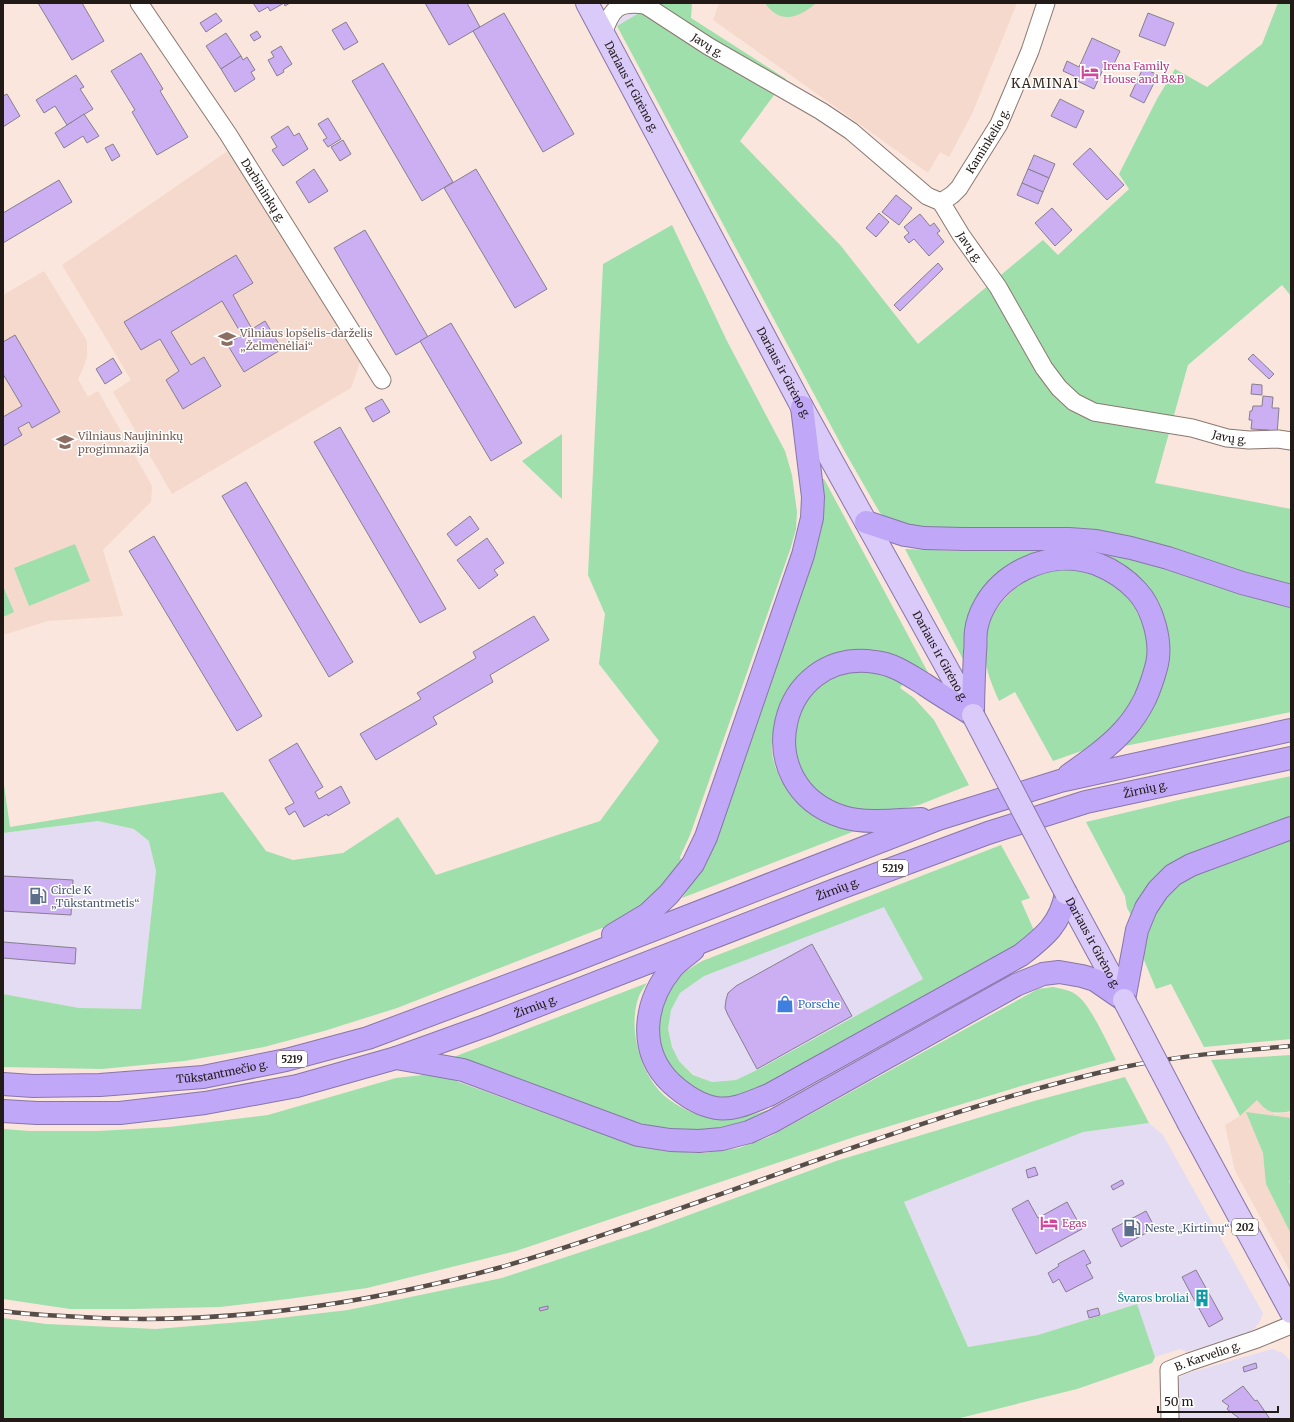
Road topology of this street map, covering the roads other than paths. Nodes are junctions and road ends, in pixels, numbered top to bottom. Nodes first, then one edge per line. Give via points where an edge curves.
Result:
1 (139, 3) edge
2 (587, 3) edge
3 (1046, 3) edge
4 (644, 4) edge
5 (603, 34) junction
6 (941, 202) junction
7 (382, 380) dead end
8 (802, 407) junction
9 (1291, 442) edge
10 (866, 522) junction
11 (1291, 596) edge
12 (973, 715) junction
13 (1291, 730) edge
14 (1291, 758) edge
15 (1060, 781) junction
16 (938, 819) junction
17 (1291, 828) edge
18 (1066, 893) junction
19 (702, 942) junction
20 (568, 963) junction
21 (1124, 1000) junction
22 (396, 1058) junction
23 (3, 1073) edge
24 (3, 1084) edge
25 (100, 1085) junction
26 (3, 1111) edge
27 (1291, 1312) edge
28 (1291, 1325) edge
29 (1170, 1419) edge

1 - 7 street, Darbininkų g. via 228,134
2 - 5 main road, Dariaus ir Girėno g.
3 - 6 street, Kaminkelio g. via 1030,51 998,124 959,188
4 - 5 street, Javų g. via 624,5 618,8 607,21
4 - 6 street, Javų g. via 708,46 851,131 927,196
5 - 8 main road, Dariaus ir Girėno g.
6 - 9 street, Javų g. via 998,287 1044,368 1074,402 1094,412 1192,428 1227,438
8 - 10 main road, Dariaus ir Girėno g.
8 - 20 highway via 813,497 810,525 803,555 706,837 693,864 669,894 648,914
10 - 11 highway via 905,535 924,538 1096,541 1168,558 1242,583
10 - 12 main road, Dariaus ir Girėno g.
12 - 15 highway via 976,631 985,605 1001,583 1036,563 1074,558 1109,568 1125,579 1138,591 1155,625 1158,643 1157,663 1151,685 1140,708 1126,728 1104,750
12 - 16 highway via 905,672 877,662 861,660 848,661 824,669 797,695 788,714 783,735 785,756 795,780 807,796 818,805 844,817 864,820
12 - 18 main road, Dariaus ir Girėno g., bridge
13 - 15 highway, 5219
14 - 19 highway, Žirnių g. / 5219 via 1086,802 988,833
15 - 16 highway, 5219
16 - 20 highway, 5219
17 - 21 highway via 1191,865 1173,875 1158,890 1146,908 1137,930
18 - 19 highway via 1060,916 1044,937 1021,955 769,1095 739,1106 717,1108 699,1103 682,1093 667,1079 654,1061 648,1040 651,1004 660,986 673,967
18 - 21 main road, Dariaus ir Girėno g.
19 - 22 highway, Žirnių g. / 5219
20 - 25 highway, Tūkstantmečio g. / 5219 via 368,1038 286,1060 203,1077
21 - 22 highway via 1095,980 1059,972 1043,974 1016,985 773,1121 749,1132 722,1139 699,1141 638,1135 463,1070
21 - 27 main road, Dariaus ir Girėno g. / 202, bridge
22 - 26 highway, 5219 via 297,1086 205,1103 120,1113 37,1114
23 - 25 highway via 68,1079
24 - 25 highway, Tūkstantmečio g. / 5219
28 - 29 street, B. Karvelio g. via 1257,1340 1169,1370

